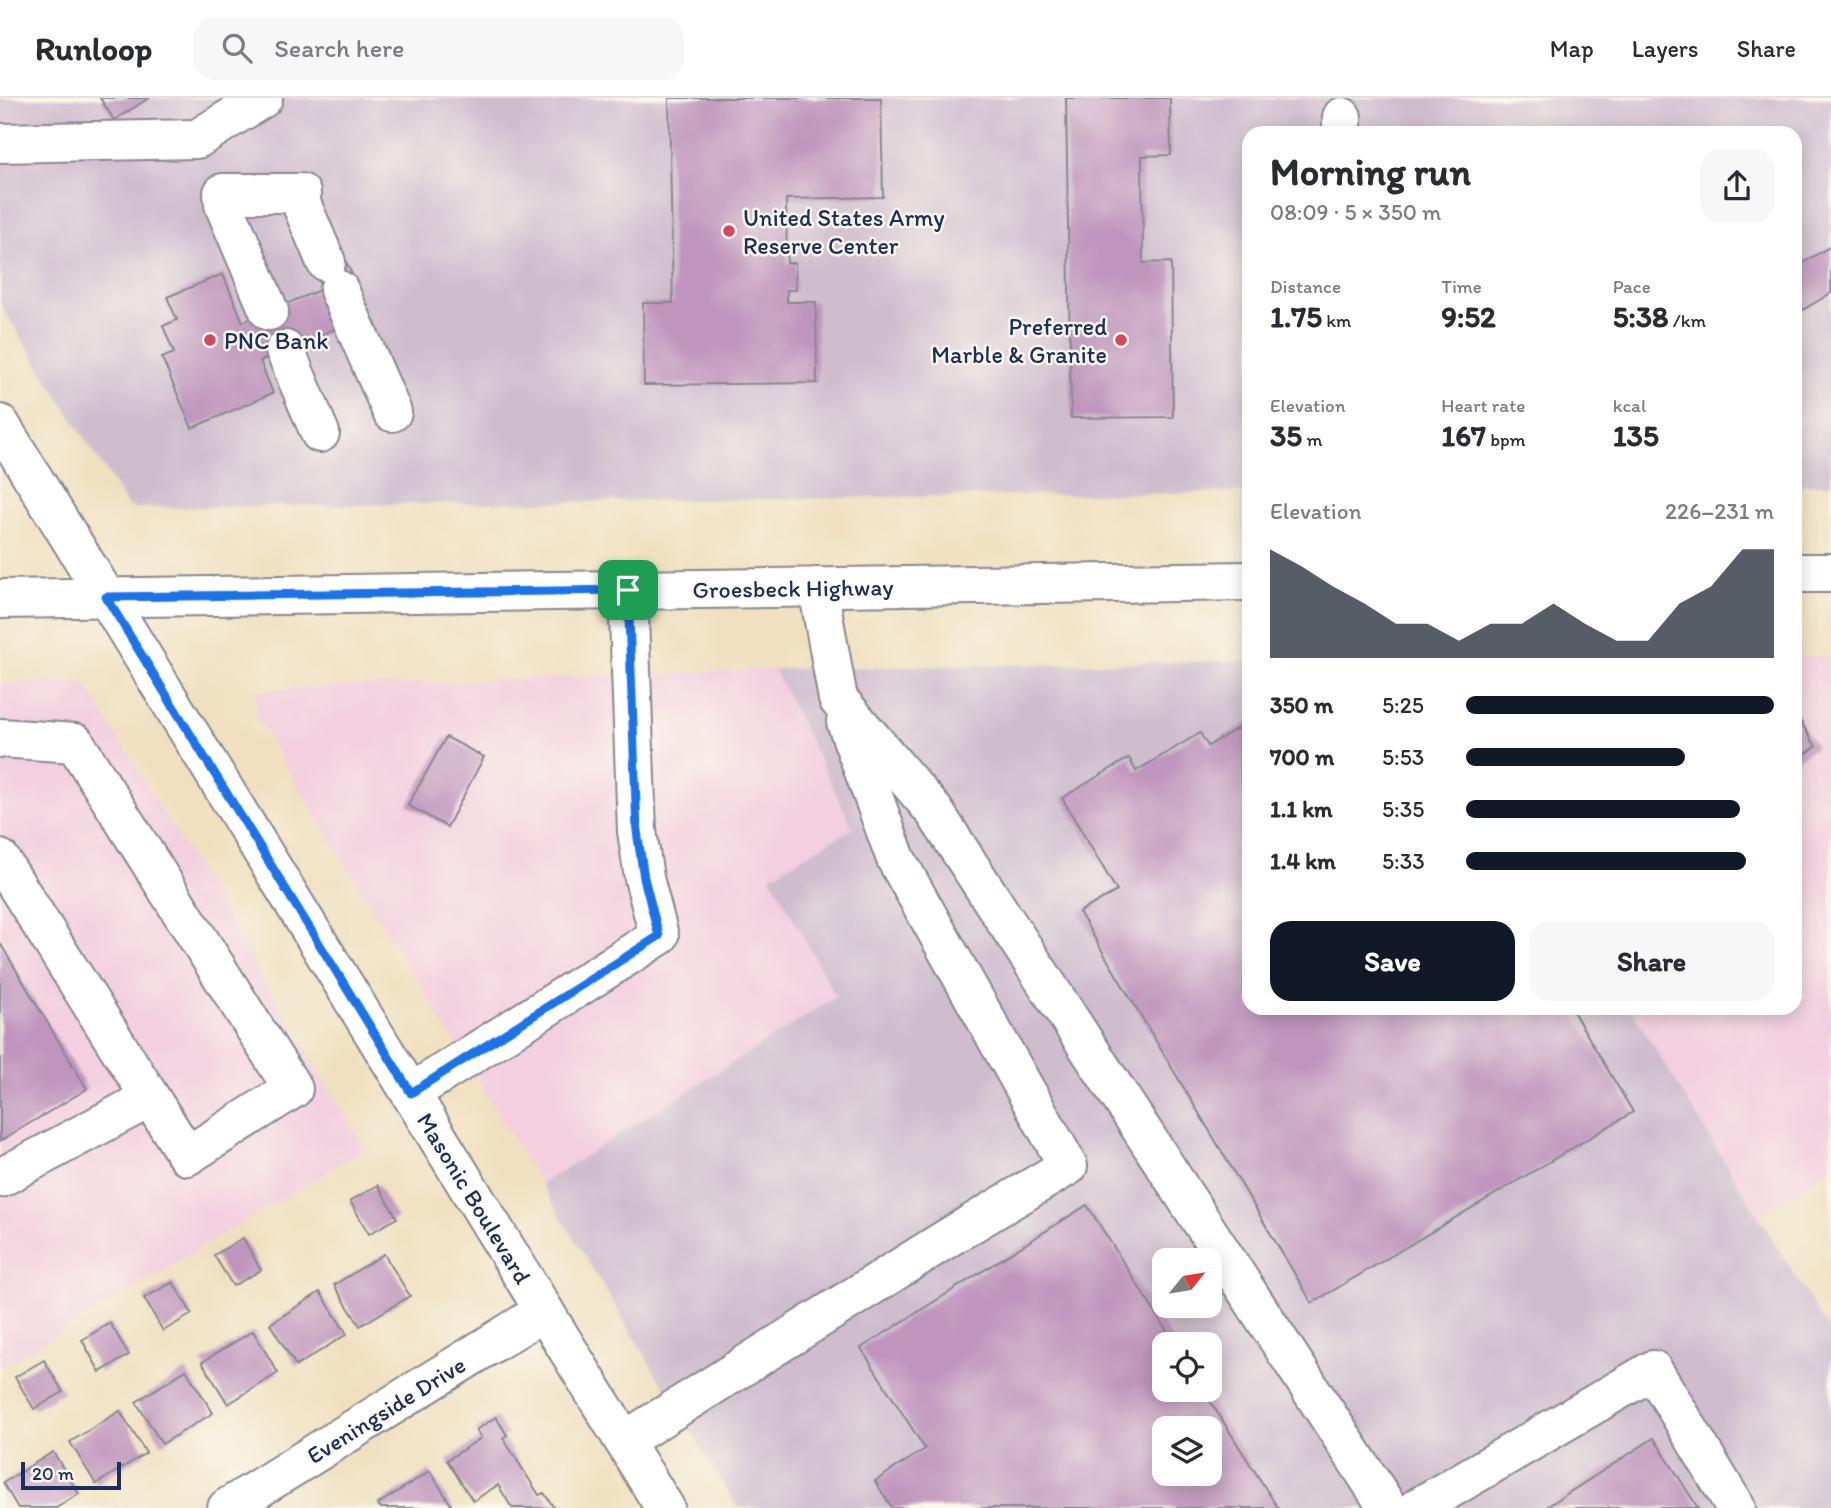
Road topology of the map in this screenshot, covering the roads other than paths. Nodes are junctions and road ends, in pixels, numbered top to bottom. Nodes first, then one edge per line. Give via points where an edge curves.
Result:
1 (263, 98) edge
2 (0, 143) edge
3 (269, 311) dead end
4 (285, 350) dead end
5 (392, 412) dead end
6 (0, 424) edge
7 (320, 433) dead end
8 (1802, 573) edge
9 (1831, 573) edge
10 (1242, 581) edge
11 (818, 587) junction
12 (628, 590) junction
13 (106, 597) junction
14 (0, 599) edge
15 (838, 699) junction
16 (0, 738) edge
17 (0, 859) edge
18 (411, 1093) junction
19 (150, 1098) junction
20 (0, 1178) edge
21 (544, 1311) junction
22 (624, 1441) junction
23 (227, 1508) edge
24 (665, 1508) edge
25 (1388, 1508) edge
26 (1417, 1508) edge
27 (1736, 1508) edge

1 - 2 street via 197,139
3 - 5 street via 223,193 301,192 301,204
4 - 7 street
6 - 13 street, Masonic Boulevard
8 - 9 street
10 - 11 street, Groesbeck Highway
11 - 12 street, Groesbeck Highway
11 - 15 street
12 - 13 street, Groesbeck Highway
12 - 18 street via 637,831 659,936
13 - 14 street, Groesbeck Highway
13 - 18 street, Masonic Boulevard
15 - 22 street via 896,859 1068,1166
15 - 25 street via 934,811
16 - 19 street via 75,743 293,1089 187,1156
17 - 19 street
18 - 21 street, Masonic Boulevard
19 - 20 street
21 - 22 street, Masonic Boulevard
21 - 23 street, Eveningside Drive
22 - 24 street, Masonic Boulevard
26 - 27 street via 1653,1370

